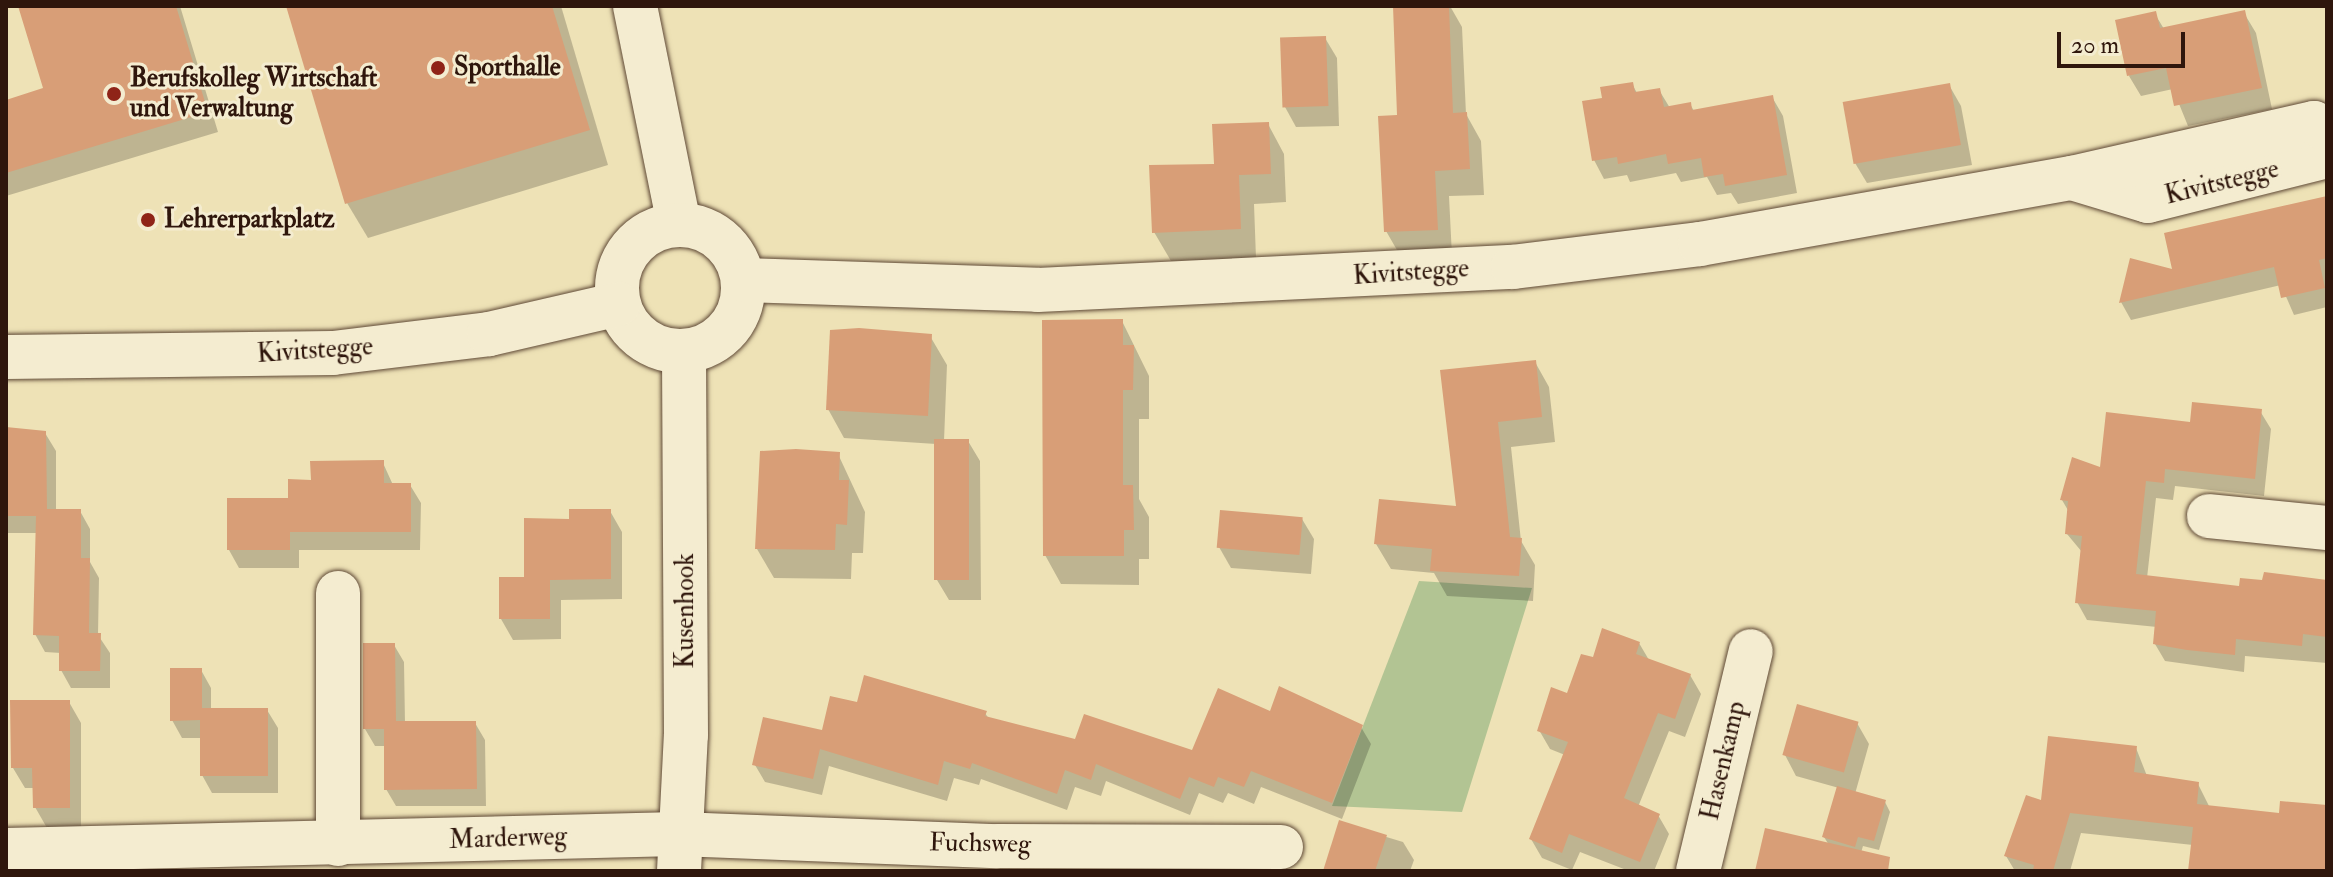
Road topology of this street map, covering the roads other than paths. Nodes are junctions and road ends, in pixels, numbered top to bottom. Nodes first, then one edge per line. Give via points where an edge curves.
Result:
1 (635, 6) edge
2 (2327, 130) edge
3 (2327, 156) edge
4 (2072, 178) junction
5 (679, 224) junction
6 (744, 280) junction
7 (619, 304) junction
8 (684, 351) junction
9 (6, 357) edge
10 (2209, 516) dead end
11 (2327, 528) edge
12 (338, 593) dead end
13 (1751, 651) dead end
14 (338, 844) junction
15 (1281, 847) dead end
16 (6, 850) edge
17 (679, 852) edge
18 (997, 858) edge
19 (1698, 871) edge

1 - 5 street
2 - 4 street, Kivitstegge via 2314,123
3 - 4 street, Kivitstegge via 2148,201
4 - 6 street, Kivitstegge via 1700,244 1513,267 1038,290
5 - 6 street via 721,239 735,255
5 - 7 street via 648,233 634,245 622,263
6 - 8 street via 733,325 713,343
7 - 8 street via 642,338
7 - 9 street, Kivitstegge via 489,334 333,353
8 - 17 street, Kusenhook via 686,735
10 - 11 street
12 - 14 street
13 - 19 street, Hasenkamp
14 - 16 street, Marderweg
14 - 17 street, Marderweg
15 - 18 street, Fuchsweg
17 - 18 street, Fuchsweg

